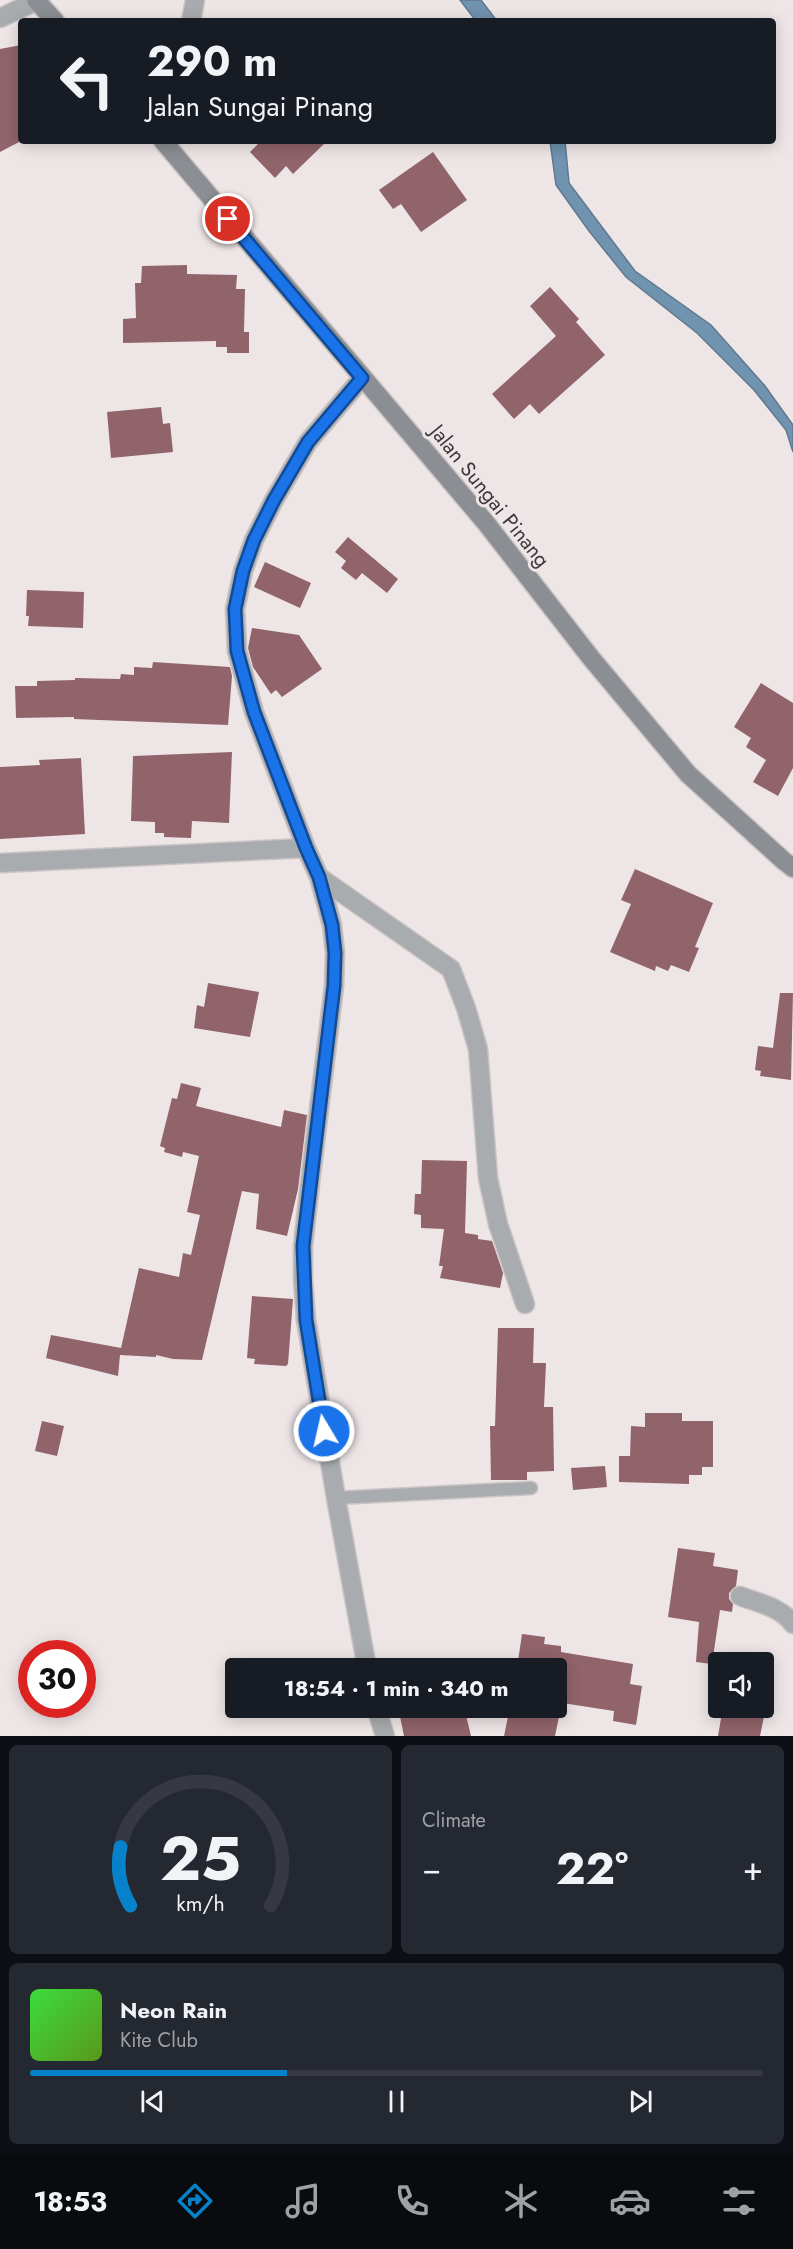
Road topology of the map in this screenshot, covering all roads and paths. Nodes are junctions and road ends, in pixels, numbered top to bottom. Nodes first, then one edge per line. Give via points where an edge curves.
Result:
1 (36, 0) edge
2 (195, 0) edge
3 (0, 18) edge
4 (52, 18) edge
5 (192, 18) edge
6 (168, 144) edge
7 (362, 378) junction
8 (306, 848) junction
9 (0, 863) edge
10 (793, 867) edge
11 (319, 877) junction
12 (525, 1304) dead end
13 (531, 1488) dead end
14 (336, 1498) junction
15 (740, 1596) dead end
16 (793, 1624) edge
17 (365, 1658) edge
18 (379, 1718) edge
19 (385, 1736) edge

1 - 3 street
1 - 4 street
2 - 5 street
6 - 7 street, Jalan Sungai Pinang
7 - 8 street via 308,442 274,500 254,540 235,609 237,651 254,712
7 - 10 street, Jalan Sungai Pinang via 486,523 688,774
8 - 9 street
8 - 11 street
11 - 12 street via 451,969 478,1049 488,1178 498,1224
11 - 14 street via 332,925 334,975 303,1246 303,1279 306,1320
13 - 14 lane
14 - 17 street
15 - 16 street via 778,1610
18 - 19 street

